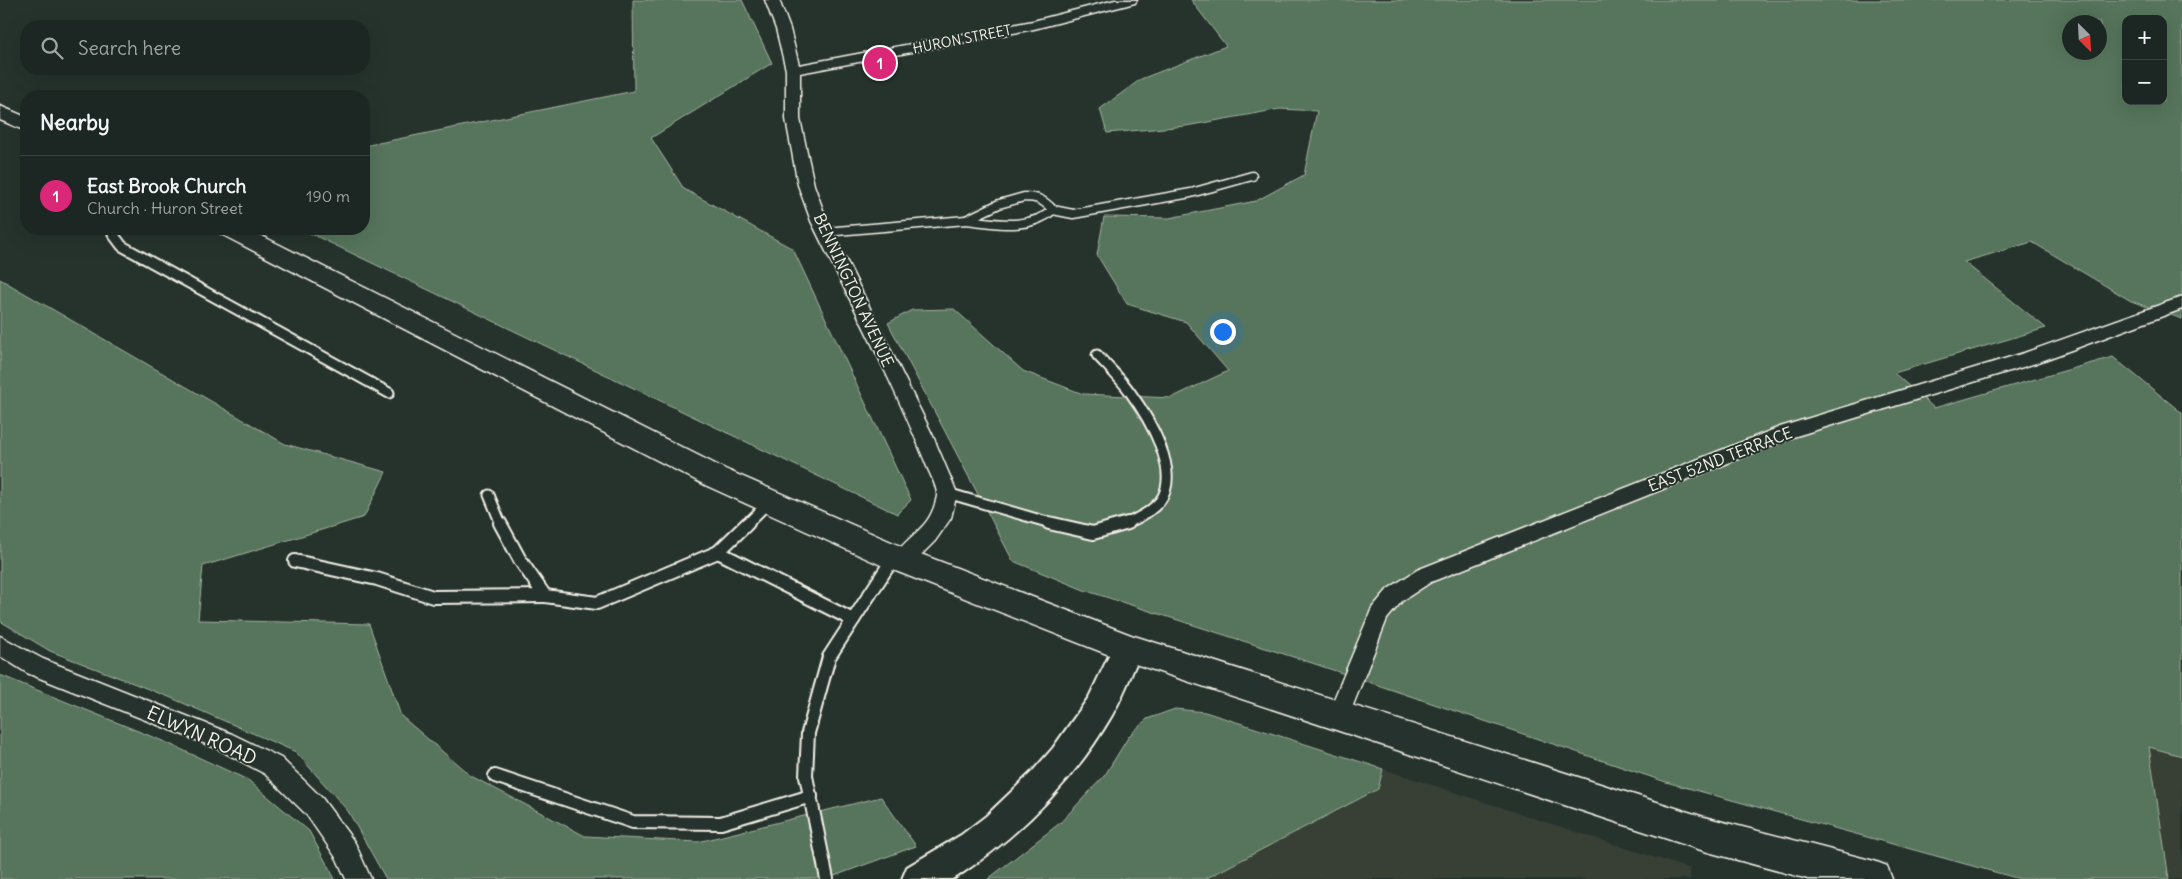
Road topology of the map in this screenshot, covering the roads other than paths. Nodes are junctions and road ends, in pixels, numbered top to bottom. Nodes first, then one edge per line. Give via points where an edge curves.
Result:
1 (772, 0) edge
2 (1130, 0) edge
3 (793, 70) junction
4 (0, 112) edge
5 (20, 122) edge
6 (1252, 176) dead end
7 (1053, 210) junction
8 (966, 220) junction
9 (825, 232) junction
10 (114, 235) edge
11 (240, 235) edge
12 (2182, 303) edge
13 (1097, 356) dead end
14 (389, 393) dead end
15 (947, 493) junction
16 (489, 495) dead end
17 (770, 502) junction
18 (718, 552) junction
19 (898, 558) junction
20 (295, 561) dead end
21 (545, 596) junction
22 (853, 620) junction
23 (0, 645) edge
24 (1128, 648) junction
25 (1338, 716) junction
26 (495, 776) dead end
27 (811, 796) junction
28 (359, 879) edge
29 (827, 879) edge
30 (919, 879) edge
31 (1874, 879) edge

1 - 3 street, BENNINGTON AVENUE
2 - 3 street, HURON STREET via 1034,25
3 - 9 street, BENNINGTON AVENUE via 793,119 806,185
4 - 5 highway
6 - 7 lane via 1191,193 1073,214
7 - 8 lane via 1028,222 1001,224
7 - 8 lane via 1049,203 1034,197 1014,197
8 - 9 lane
9 - 15 street, BENNINGTON AVENUE via 923,434
10 - 14 lane via 122,246
11 - 17 highway
12 - 25 street, EAST 52ND TERRACE via 2030,358 1786,432 1424,576 1395,595 1379,614
13 - 15 lane via 1130,392 1155,433 1165,460 1167,484 1160,501 1141,517 1093,533 1025,517
15 - 19 street via 941,518 928,535
16 - 21 lane via 500,526 528,575
17 - 18 lane
17 - 19 highway
18 - 21 lane via 597,603
18 - 22 lane
19 - 22 lane
19 - 24 highway
20 - 21 lane via 378,579 433,597
22 - 27 lane via 829,656 808,732 806,776
23 - 28 street, ELWYN ROAD via 35,666 224,741 272,766 314,806 346,850
24 - 25 highway
24 - 30 main road via 1100,706 1064,760 1007,820 947,865
25 - 31 highway via 1704,834
26 - 27 lane via 633,822 721,823
27 - 29 lane

